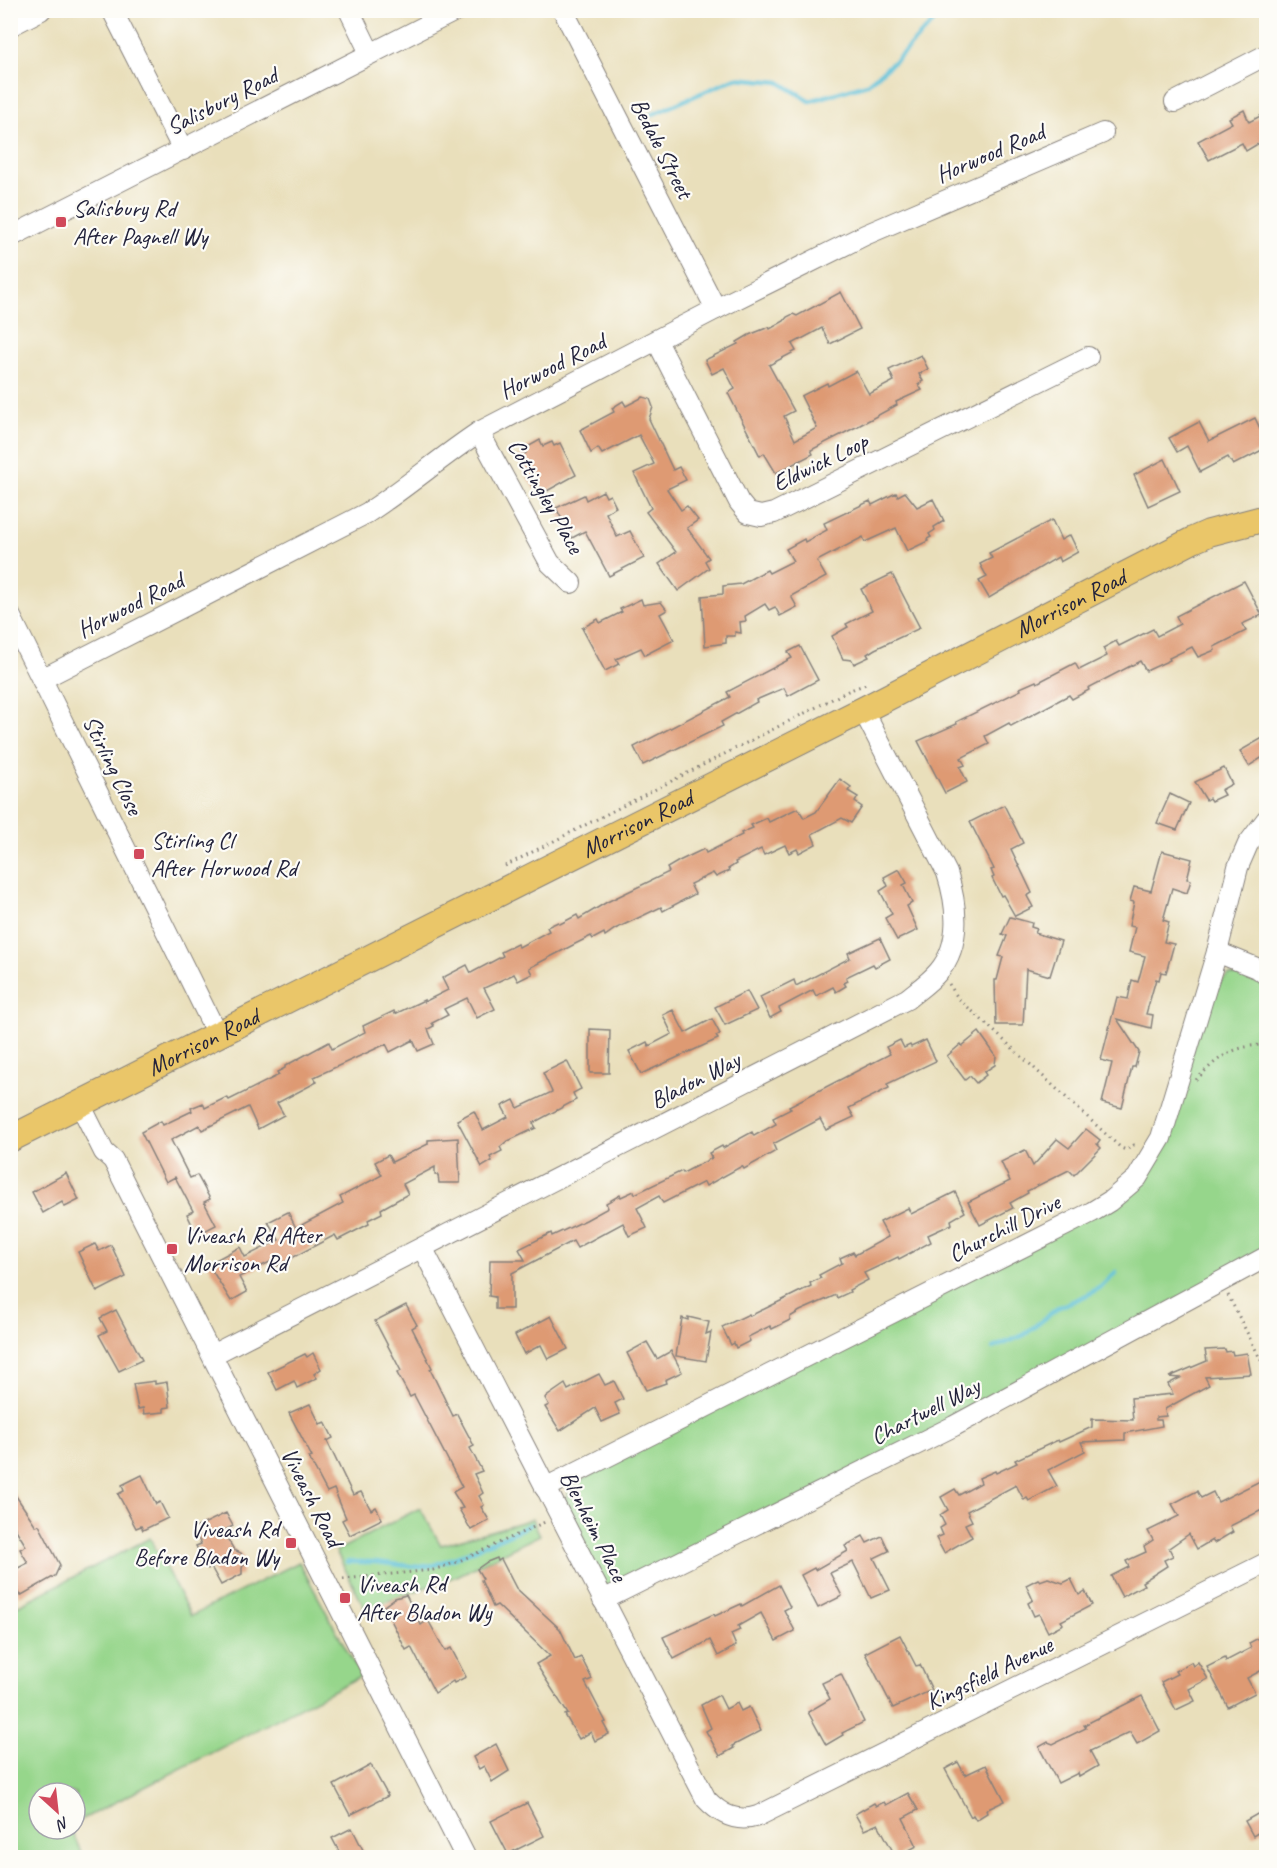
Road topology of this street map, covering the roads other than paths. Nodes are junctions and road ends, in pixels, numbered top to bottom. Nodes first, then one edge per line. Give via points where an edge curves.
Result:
1 (41, 10) edge
2 (112, 10) edge
3 (349, 10) edge
4 (457, 10) edge
5 (563, 10) edge
6 (10, 26) edge
7 (370, 53) junction
8 (1266, 55) edge
9 (1175, 102) dead end
10 (1103, 133) dead end
11 (183, 150) junction
12 (10, 237) edge
13 (716, 309) junction
14 (657, 341) junction
15 (1088, 357) dead end
16 (480, 432) junction
17 (1266, 518) edge
18 (571, 583) dead end
19 (10, 615) edge
20 (42, 679) junction
21 (863, 710) junction
22 (1266, 820) edge
23 (1217, 952) junction
24 (1266, 975) edge
25 (217, 1034) junction
26 (85, 1101) junction
27 (10, 1139) edge
28 (423, 1249) junction
29 (1266, 1257) edge
30 (212, 1355) junction
31 (545, 1488) junction
32 (1266, 1563) edge
33 (603, 1600) junction
34 (731, 1817) joint
35 (466, 1857) edge

1 - 6 street
2 - 11 street
3 - 7 street
4 - 7 street, Salisbury Road
5 - 13 street, Bedale Street
7 - 11 street, Salisbury Road
8 - 9 street
10 - 13 street, Horwood Road via 865,235
11 - 12 street, Salisbury Road
13 - 14 street, Horwood Road
14 - 15 street, Eldwick Loop via 740,502 748,513 760,516 774,513
14 - 16 street, Horwood Road
16 - 18 street, Cottingley Place via 550,563
16 - 20 street, Horwood Road via 367,513
17 - 21 main road, Morrison Road via 1193,540
19 - 20 street, Stirling Close
20 - 25 street, Stirling Close
21 - 25 main road, Morrison Road
21 - 28 street, Bladon Way via 954,892 954,940 939,971 907,999
22 - 23 street, Churchill Drive via 1248,844 1238,867
23 - 24 street
23 - 31 street, Churchill Drive via 1161,1138 1137,1178 1110,1201
25 - 26 main road, Morrison Road
26 - 27 main road, Morrison Road
26 - 30 street, Viveash Road via 104,1152 114,1160
28 - 30 street, Bladon Way
28 - 31 street, Blenheim Place
29 - 33 street, Chartwell Way via 954,1426
30 - 35 street, Viveash Road
31 - 33 street, Blenheim Place
32 - 34 street, Kingsfield Avenue via 758,1816
33 - 34 street, Blenheim Place via 706,1799

